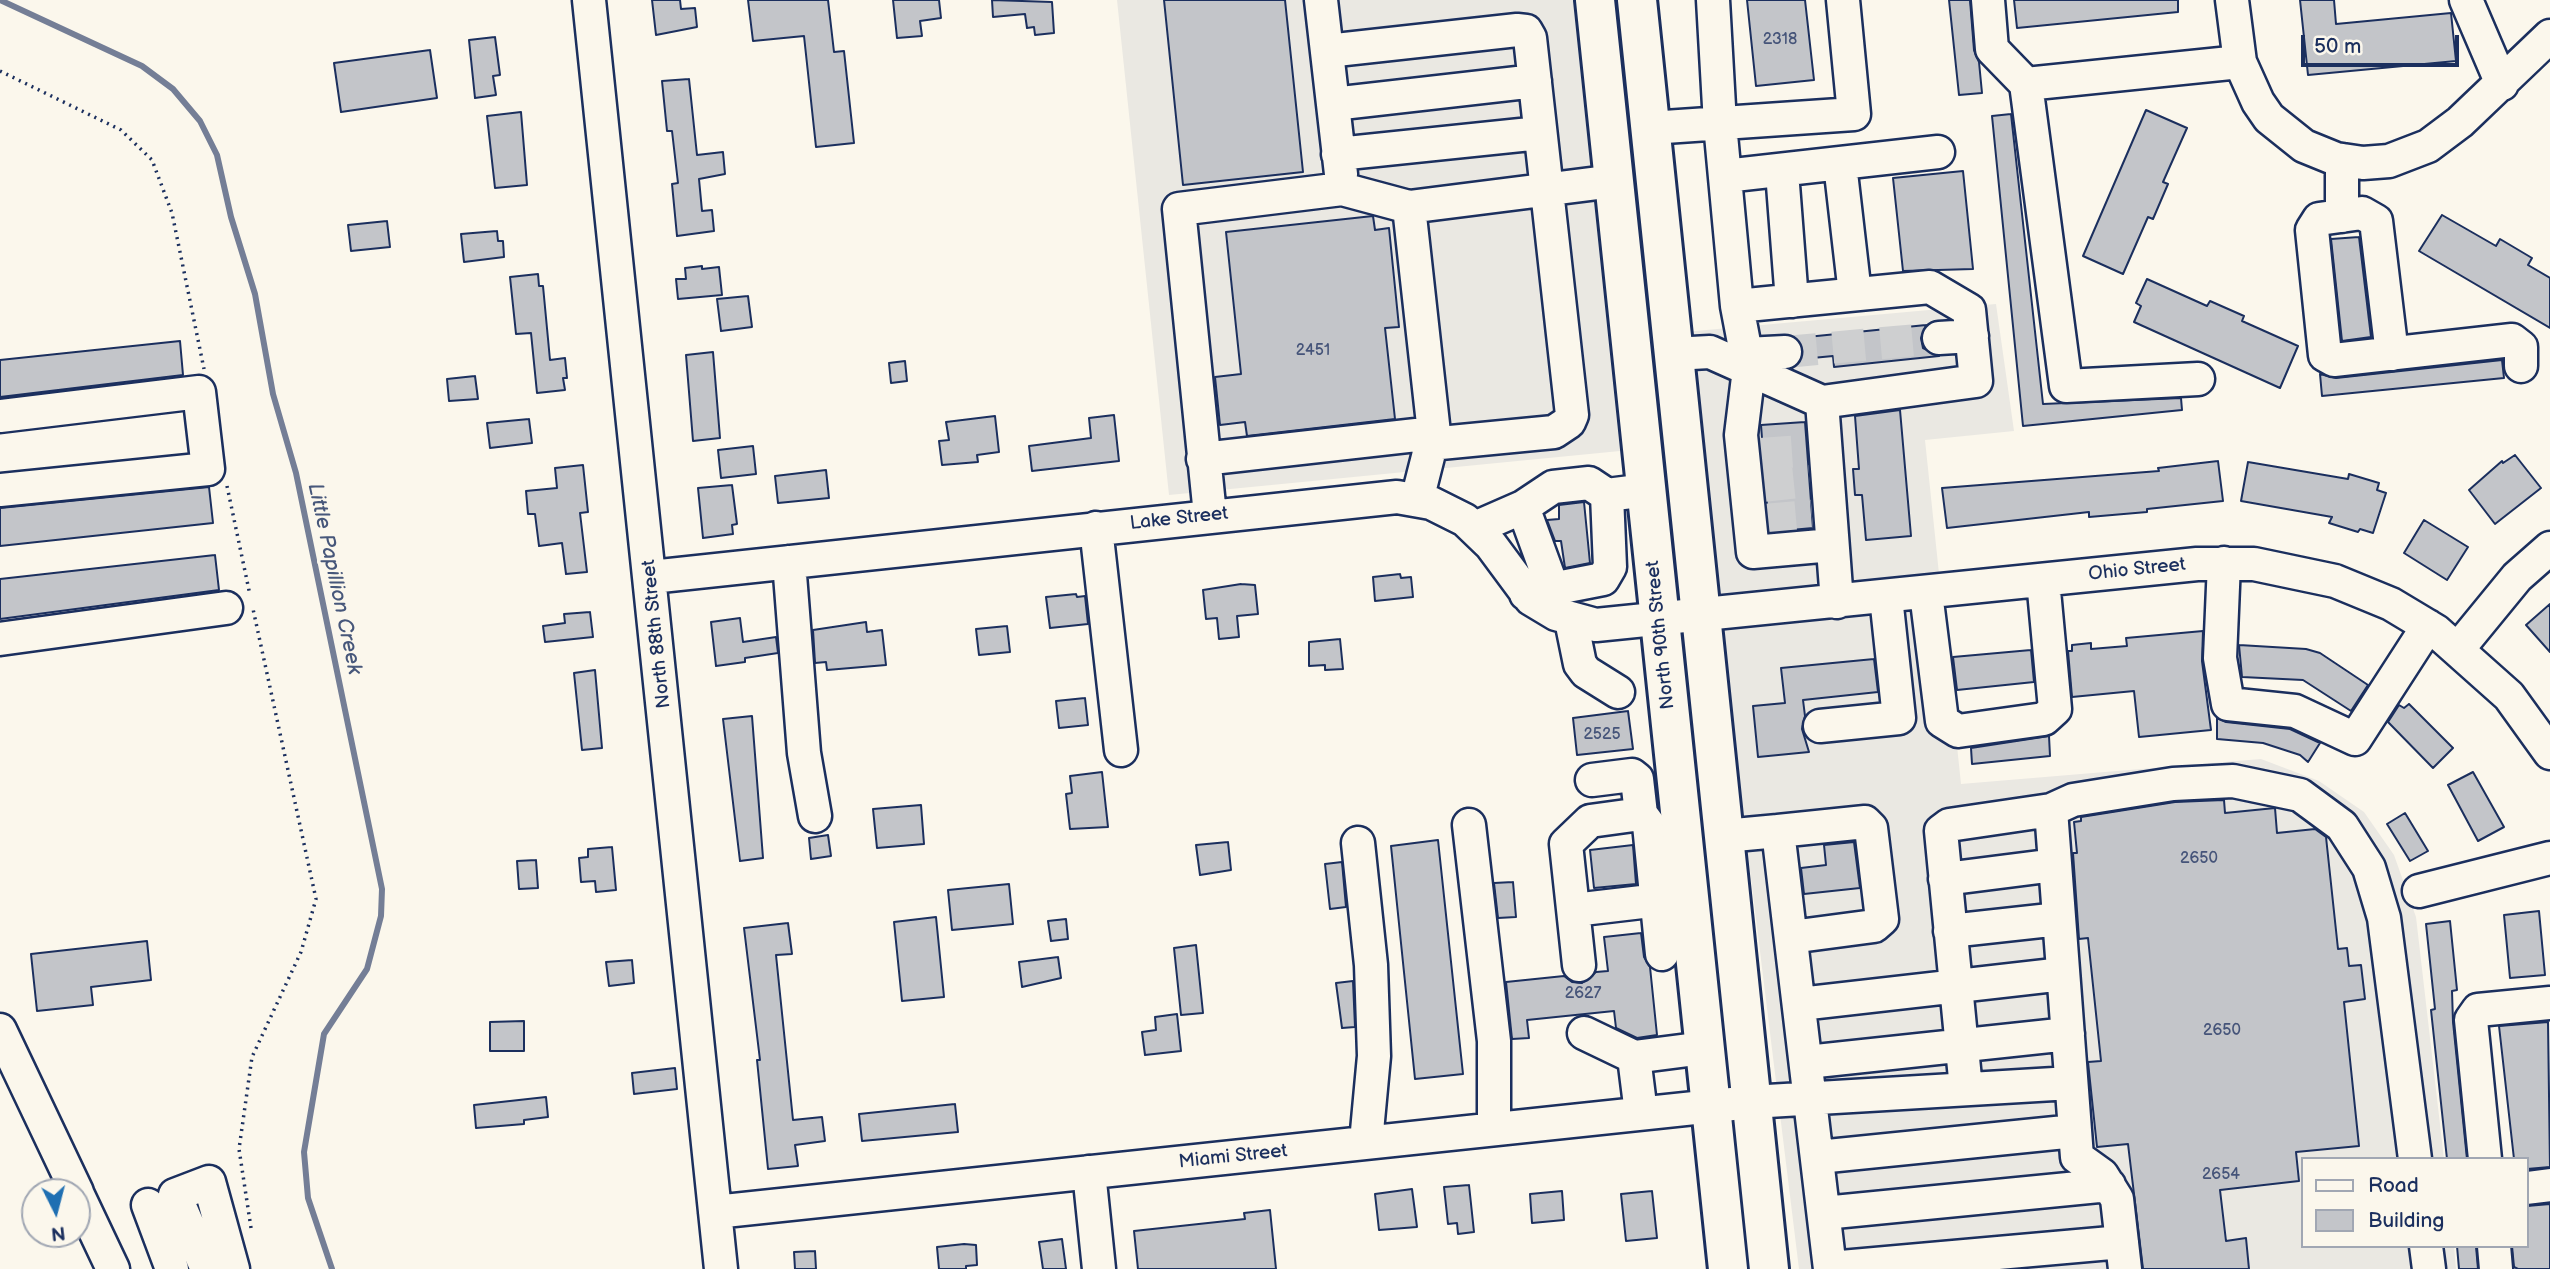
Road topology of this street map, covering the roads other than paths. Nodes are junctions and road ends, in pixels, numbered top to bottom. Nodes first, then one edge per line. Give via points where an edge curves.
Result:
1 (589, 0) edge
2 (1321, 0) edge
3 (1595, 0) edge
4 (1637, 0) edge
5 (1713, 0) edge
6 (1843, 0) edge
7 (1988, 0) edge
8 (2232, 0) edge
9 (2466, 0) edge
10 (2550, 36) edge
11 (1327, 51) junction
12 (2243, 70) junction
13 (1535, 81) junction
14 (2026, 84) junction
15 (2502, 84) junction
16 (1333, 104) junction
17 (1854, 114) junction
18 (1720, 124) junction
19 (1650, 128) junction
20 (1540, 133) junction
21 (1938, 152) dead end
22 (1338, 153) junction
23 (2342, 160) junction
24 (1851, 163) junction
25 (1782, 172) junction
26 (1725, 176) junction
27 (1614, 181) junction
28 (1342, 189) junction
29 (1546, 189) junction
30 (1409, 206) junction
31 (2342, 216) junction
32 (1855, 294) junction
33 (1792, 301) junction
34 (1737, 306) junction
35 (1972, 335) junction
36 (1939, 338) tunnel mouth
37 (1785, 352) tunnel mouth
38 (1673, 354) junction
39 (2392, 354) junction
40 (1747, 362) junction
41 (2521, 366) dead end
42 (2199, 379) dead end
43 (1822, 402) junction
44 (0, 416) edge
45 (1432, 439) junction
46 (1203, 459) junction
47 (0, 490) edge
48 (1647, 490) junction
49 (1606, 495) junction
50 (1417, 500) junction
51 (1523, 507) junction
52 (1210, 515) junction
53 (1828, 525) junction
54 (1096, 528) junction
55 (1475, 528) junction
56 (2550, 548) edge
57 (789, 562) junction
58 (2224, 563) junction
59 (651, 577) junction
60 (2043, 580) junction
61 (1539, 591) junction
62 (1926, 593) junction
63 (1886, 597) junction
64 (1837, 602) junction
65 (226, 608) dead end
66 (1700, 616) junction
67 (1571, 620) junction
68 (1660, 620) junction
69 (2428, 626) junction
70 (0, 639) edge
71 (2458, 649) junction
72 (1618, 692) dead end
73 (1820, 726) dead end
74 (1121, 750) dead end
75 (2550, 753) edge
76 (1592, 780) dead end
77 (1676, 789) junction
78 (1640, 804) junction
79 (2051, 810) junction
80 (815, 816) dead end
81 (1590, 821) junction
82 (1469, 825) dead end
83 (1778, 831) junction
84 (1724, 836) junction
85 (1359, 843) dead end
86 (2550, 858) edge
87 (2055, 865) junction
88 (1945, 879) junction
89 (2419, 891) dead end
90 (1673, 898) junction
91 (1611, 905) junction
92 (1574, 910) junction
93 (2059, 919) junction
94 (1950, 931) junction
95 (1791, 937) junction
96 (1662, 954) dead end
97 (1579, 965) dead end
98 (2063, 974) junction
99 (1955, 985) junction
100 (2550, 1003) edge
101 (1800, 1004) junction
102 (0, 1030) edge
103 (1584, 1033) dead end
104 (2068, 1034) junction
105 (1961, 1044) junction
106 (1704, 1048) junction
107 (1634, 1057) junction
108 (1807, 1062) junction
109 (2071, 1083) junction
110 (1966, 1089) junction
111 (1811, 1099) junction
112 (1751, 1102) junction
113 (1712, 1107) junction
114 (1641, 1113) junction
115 (1494, 1129) junction
116 (2075, 1131) junction
117 (1366, 1143) junction
118 (1818, 1157) junction
119 (2415, 1157) edge
120 (2485, 1157) edge
121 (1089, 1172) junction
122 (70, 1178) edge
123 (2109, 1185) junction
124 (2550, 1185) edge
125 (2529, 1188) edge
126 (148, 1205) dead end
127 (715, 1212) junction
128 (1824, 1213) junction
129 (91, 1222) edge
130 (2426, 1248) edge
131 (2494, 1248) edge
132 (2123, 1255) edge
133 (113, 1269) edge
134 (172, 1269) edge
135 (207, 1269) edge
136 (233, 1269) edge
137 (721, 1269) edge
138 (1099, 1269) edge
139 (1728, 1269) edge
140 (1769, 1269) edge
141 (1830, 1269) edge
142 (2429, 1269) edge
143 (2496, 1269) edge

1 - 59 street, North 88th Street
2 - 11 street
3 - 27 main road, North 90th Street
4 - 19 main road
5 - 18 street
6 - 17 street
7 - 14 street via 1992,49
8 - 12 street
9 - 15 street
10 - 15 street
11 - 13 street via 1525,31 1531,38
11 - 16 street
12 - 14 street
12 - 23 street via 2258,102 2280,128 2304,146
13 - 16 street
13 - 20 street
14 - 42 street via 2066,386
15 - 23 street via 2428,146 2389,161
16 - 22 street
17 - 18 street
17 - 24 street
18 - 19 street
18 - 26 street
19 - 38 main road
20 - 22 street
20 - 29 street
21 - 24 street
22 - 28 street
23 - 31 street
24 - 25 street
24 - 32 street
25 - 26 street
25 - 33 street
26 - 34 street
27 - 29 street
27 - 48 main road, North 90th Street
28 - 30 street
28 - 46 street via 1179,208
29 - 30 street
29 - 45 street via 1572,415 1569,422 1554,432
30 - 45 street
31 - 39 street via 2362,213 2376,221
31 - 39 street via 2319,219 2312,230 2325,355 2334,360
32 - 33 street
32 - 35 street via 1930,287 1969,310
33 - 34 street
34 - 40 street
35 - 36 street
35 - 43 street via 1976,381
37 - 40 street
38 - 40 street via 1710,352
38 - 66 main road
39 - 41 street via 2512,340 2521,347
40 - 43 street
40 - 53 street via 1741,435 1752,455 1757,520 1753,552
43 - 53 street
44 - 47 street via 199,392 208,469
45 - 46 street
45 - 50 street
46 - 52 street
48 - 49 street
48 - 68 main road, North 90th Street
49 - 51 street via 1589,483 1553,487
49 - 61 street via 1610,567 1603,579
50 - 52 street, Lake Street via 1370,499
50 - 55 street, Lake Street via 1452,512
51 - 55 street
51 - 61 street
52 - 54 street, Lake Street
53 - 64 street
54 - 57 street, Lake Street
54 - 74 street
55 - 61 street, Lake Street
56 - 71 street via 2517,577
57 - 59 street, Lake Street
57 - 80 street via 804,753
58 - 60 street, Ohio Street
58 - 69 street, Ohio Street via 2265,566 2336,581 2391,604
58 - 69 street via 2220,658 2228,704 2295,711 2355,739
59 - 127 street, North 88th Street
60 - 62 street, Ohio Street
60 - 62 street via 2055,709 2044,719 1958,731 1942,721
61 - 67 street, Lake Street via 1550,611
62 - 63 street, Ohio Street
63 - 64 street, Ohio Street
63 - 73 street via 1899,718
64 - 66 street, Ohio Street
65 - 70 street
66 - 68 street, Ohio Street
66 - 84 main road
67 - 68 street, Lake Street via 1596,625
67 - 72 street via 1580,664
68 - 77 main road, North 90th Street
69 - 71 street, Ohio Street
71 - 75 street, Ohio Street via 2509,696
76 - 78 street via 1632,775 1637,779
77 - 78 street
77 - 90 main road, North 90th Street
78 - 81 street
78 - 90 street
79 - 87 street
79 - 88 street via 1949,825 1941,831
79 - 119 street via 2073,800 2233,780 2300,795 2342,826 2369,868 2384,918
81 - 91 street via 1580,852 1581,879 1586,891
81 - 92 street via 1566,844
82 - 115 street via 1494,1041
83 - 84 street
83 - 95 street
83 - 95 street via 1865,822 1871,828 1882,919 1874,926
84 - 112 main road
85 - 117 street via 1374,1056
86 - 89 street
87 - 88 street
87 - 93 street
88 - 94 street
90 - 91 street
90 - 96 street
90 - 106 main road, North 90th Street
91 - 92 street
92 - 97 street
93 - 94 street
93 - 98 street
94 - 99 street
95 - 101 street
98 - 99 street
98 - 104 street
99 - 101 street
99 - 105 street
100 - 120 street via 2479,1010 2471,1020
101 - 108 street
102 - 122 street
103 - 107 street
104 - 105 street
104 - 109 street
105 - 108 street
105 - 110 street
106 - 107 street
106 - 113 main road, North 90th Street
107 - 114 street
108 - 111 street
109 - 110 street, Miami Street
109 - 116 street
110 - 111 street, Miami Street
111 - 112 street, Miami Street
111 - 118 street
112 - 113 street, Miami Street
112 - 140 main road
113 - 114 street, Miami Street
113 - 139 main road, North 90th Street
114 - 115 street, Miami Street
115 - 117 street, Miami Street
116 - 118 street
116 - 123 street via 2077,1157
117 - 121 street, Miami Street
118 - 128 street
121 - 127 street, Miami Street
121 - 138 street
123 - 128 street
123 - 132 street via 2117,1199
124 - 125 street
126 - 134 street
127 - 137 street, North 88th Street
128 - 141 street
129 - 133 street
130 - 142 street
131 - 143 street
132 - 141 street
135 - 136 street via 176,1195 209,1182

